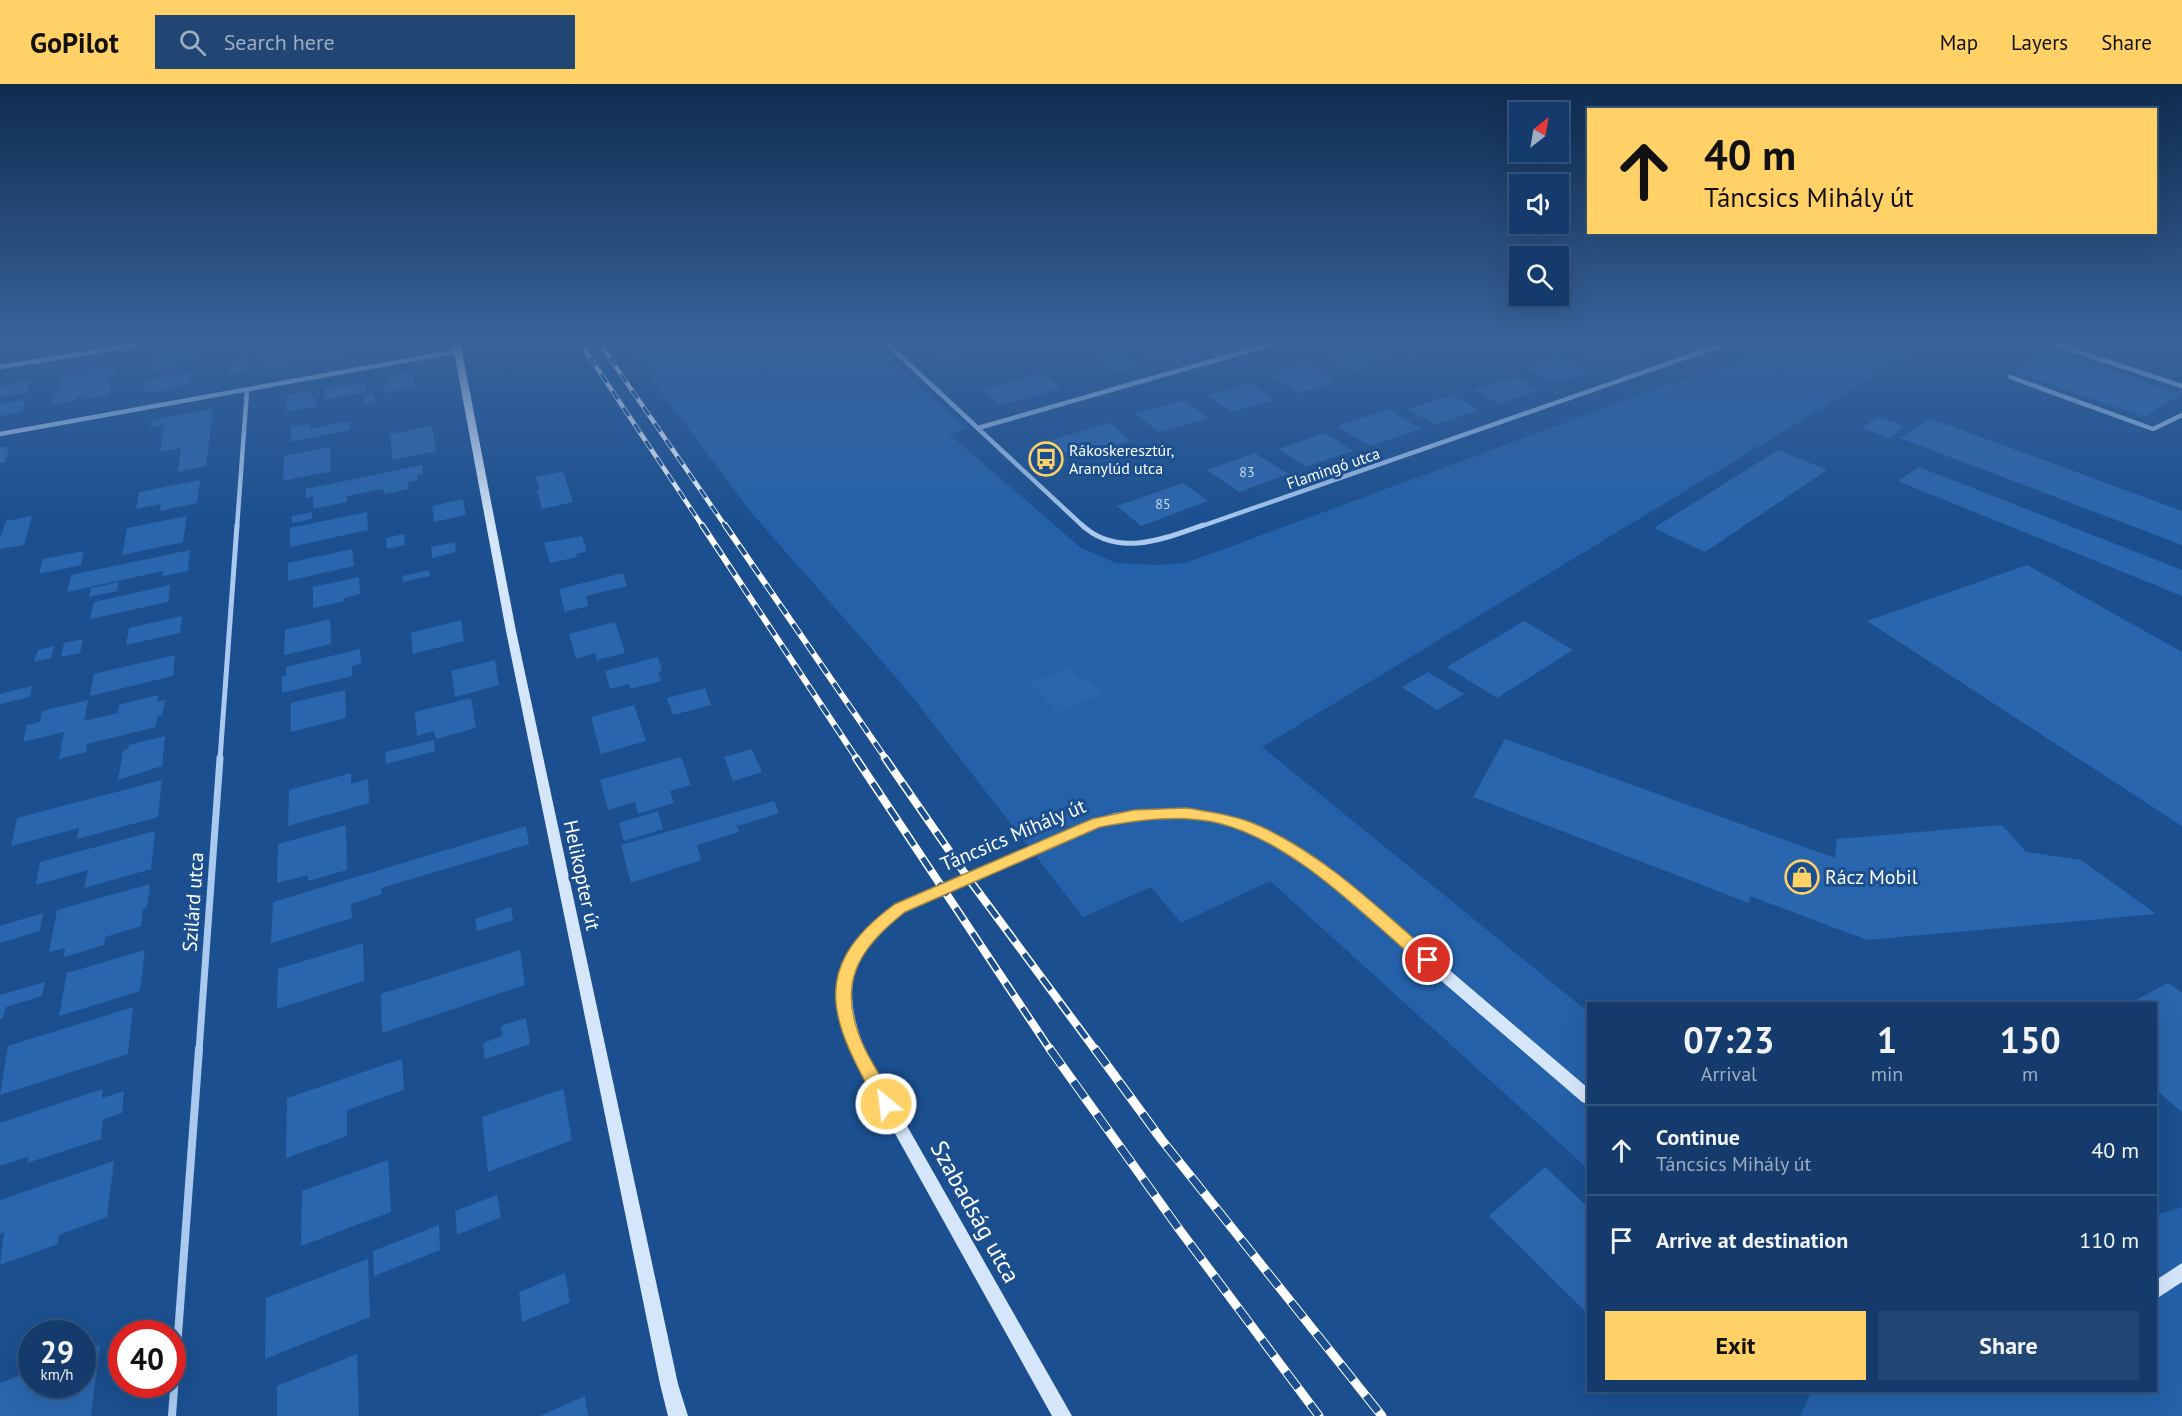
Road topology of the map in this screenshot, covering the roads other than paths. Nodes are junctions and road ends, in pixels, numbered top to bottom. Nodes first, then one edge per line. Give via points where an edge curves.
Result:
1 (173, 403) edge
2 (246, 403) edge
3 (468, 403) edge
4 (951, 403) edge
5 (1065, 403) edge
6 (1554, 403) edge
7 (2082, 403) edge
8 (2182, 415) edge
9 (978, 428) junction
10 (0, 434) edge
11 (900, 908) joint
12 (1587, 1096) edge
13 (2182, 1272) edge
14 (2157, 1289) edge
15 (172, 1416) edge
16 (678, 1416) edge
17 (1062, 1416) edge

1 - 10 street
2 - 15 street, Szilárd utca
3 - 16 street, Helikopter út via 510,631
4 - 9 street
5 - 9 street
6 - 9 street, Flamingó utca via 1167,538 1131,546 1109,542 1088,531
7 - 8 street via 2153,429
11 - 12 street, Táncsics Mihály út via 1097,822 1166,813 1241,824 1321,869
11 - 17 street, Szabadság utca via 866,937 845,972 843,1002 849,1033
13 - 14 street

